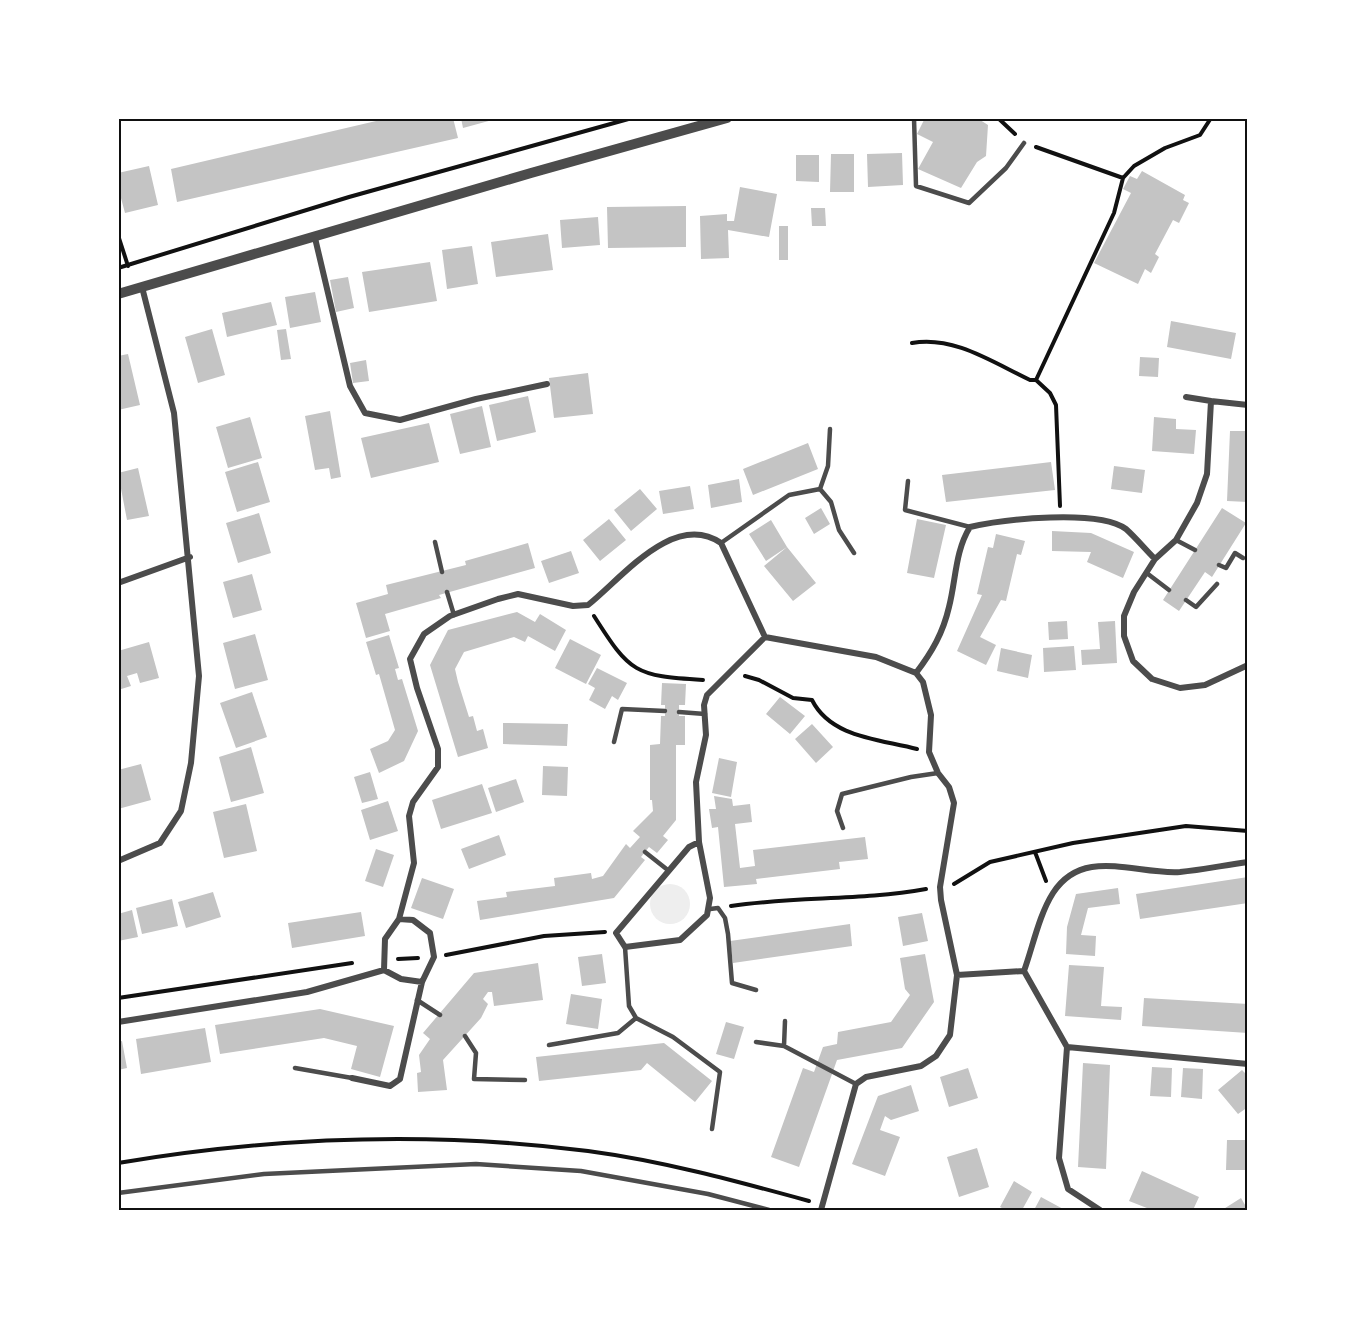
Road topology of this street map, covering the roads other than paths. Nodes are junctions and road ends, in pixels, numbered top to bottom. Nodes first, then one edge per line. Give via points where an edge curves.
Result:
1 (728, 118) edge
2 (914, 118) edge
3 (1024, 143) road end
4 (315, 237) junction
5 (142, 287) junction
6 (118, 294) edge
7 (547, 384) dead end
8 (1186, 397) dead end
9 (1211, 401) junction
10 (1248, 405) edge
11 (830, 429) dead end
12 (908, 481) dead end
13 (820, 489) junction
14 (970, 527) junction
15 (1176, 540) junction
16 (435, 542) dead end
17 (721, 543) junction
18 (1195, 550) dead end
19 (854, 553) dead end
20 (190, 557) junction
21 (1243, 558) dead end
22 (1155, 559) junction
23 (1219, 565) dead end
24 (442, 572) dead end
25 (1148, 574) junction
26 (118, 583) edge
27 (1217, 584) dead end
28 (1170, 590) dead end
29 (447, 592) dead end
30 (1186, 600) dead end
31 (454, 615) junction
32 (765, 637) junction
33 (1248, 665) edge
34 (916, 672) junction
35 (665, 711) dead end
36 (679, 712) dead end
37 (705, 714) junction
38 (614, 742) dead end
39 (938, 773) junction
40 (843, 828) dead end
41 (699, 842) junction
42 (645, 852) dead end
43 (118, 861) edge
44 (1248, 862) edge
45 (669, 871) junction
46 (710, 909) junction
47 (399, 919) junction
48 (625, 947) junction
49 (384, 970) junction
50 (1024, 971) junction
51 (957, 975) junction
52 (422, 982) junction
53 (756, 990) dead end
54 (417, 1000) junction
55 (440, 1015) dead end
56 (636, 1018) junction
57 (785, 1021) dead end
58 (118, 1022) edge
59 (465, 1036) dead end
60 (756, 1042) dead end
61 (549, 1045) dead end
62 (784, 1046) junction
63 (1067, 1047) junction
64 (1248, 1064) edge
65 (295, 1068) dead end
66 (352, 1078) joint
67 (525, 1080) dead end
68 (856, 1083) junction
69 (712, 1130) dead end
70 (118, 1193) edge
71 (769, 1210) edge
72 (821, 1210) edge
73 (1100, 1210) edge

1 - 4 street
2 - 3 lane via 916,186 969,203 1006,168
4 - 5 street
4 - 7 street via 350,386 365,413 400,420
5 - 6 street
5 - 20 street via 174,413
8 - 9 street
9 - 10 street
9 - 15 street via 1207,474 1197,503
11 - 13 lane via 828,466
12 - 14 lane via 905,510
13 - 17 lane via 789,495
13 - 19 lane via 831,502 839,530
14 - 22 street via 1098,517 1125,528
14 - 34 street via 962,540 949,608 935,649
15 - 18 lane
15 - 22 street
16 - 24 lane
17 - 31 street via 707,534 688,533 661,543 588,605 573,606 518,594
17 - 32 street
20 - 26 street
20 - 43 street via 199,676 181,811 160,843
21 - 23 lane via 1235,554 1226,568
22 - 25 street
25 - 28 lane
25 - 33 street via 1134,592 1124,616 1124,636 1133,661 1152,680 1180,688 1205,685
27 - 30 lane via 1196,607
29 - 31 lane
31 - 47 street via 424,634 411,659 438,749 438,767 412,802 409,816 414,863
32 - 34 street via 876,657
32 - 37 street via 707,695
34 - 39 street via 923,681 930,715 929,752
35 - 38 lane via 622,709
36 - 37 lane
37 - 41 street via 706,735 696,782
39 - 40 lane via 842,794 837,810
39 - 51 street via 949,787 954,803 940,900
41 - 45 street via 689,847
41 - 46 street
42 - 45 lane
44 - 50 street via 1179,872 1096,865 1072,874 1053,893
45 - 48 street via 616,933
46 - 48 street via 680,940
46 - 53 lane via 718,908 725,918 732,982
47 - 49 street via 385,939
47 - 52 street via 413,920 430,933 434,957
48 - 56 lane via 629,1006
49 - 52 street via 401,979
49 - 58 street via 307,992
50 - 51 street
50 - 63 street
51 - 68 street via 950,1035 936,1056 921,1066 866,1077
52 - 54 street
54 - 55 lane
54 - 66 street via 400,1079 390,1086
56 - 61 lane via 618,1033
56 - 69 lane via 673,1037 720,1072
57 - 62 lane
59 - 67 lane via 476,1053 474,1079
60 - 62 lane
62 - 68 lane
63 - 64 street
63 - 73 street via 1059,1158 1068,1189
65 - 66 lane
68 - 72 street
70 - 71 lane via 264,1174 476,1164 580,1170 708,1194

